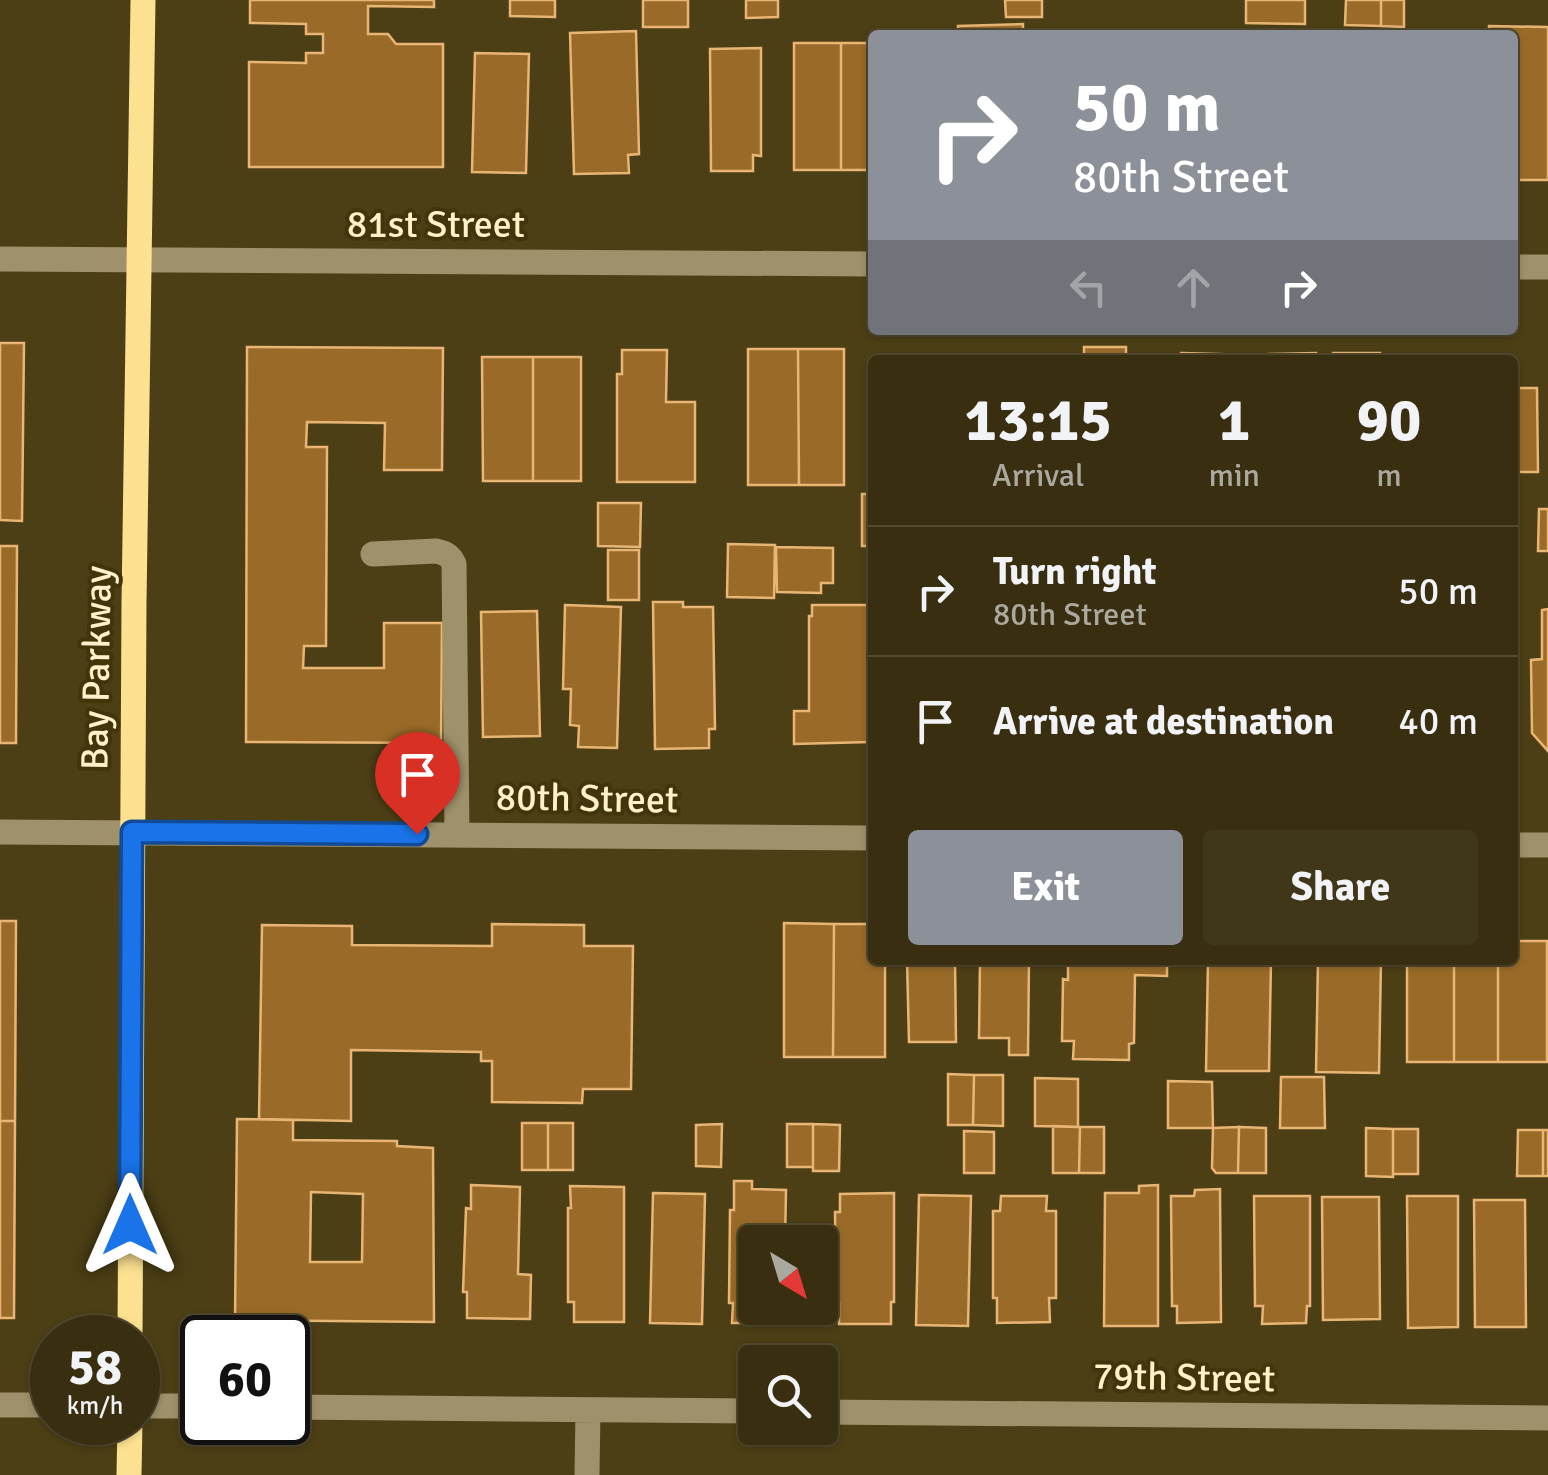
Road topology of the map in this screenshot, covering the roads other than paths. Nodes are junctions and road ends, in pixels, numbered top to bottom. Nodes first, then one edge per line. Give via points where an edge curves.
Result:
1 (144, 0) edge
2 (0, 259) edge
3 (140, 260) junction
4 (868, 264) edge
5 (1518, 266) edge
6 (1548, 267) edge
7 (373, 554) dead end
8 (0, 832) edge
9 (132, 832) junction
10 (457, 834) junction
11 (868, 838) edge
12 (1518, 845) edge
13 (1548, 846) edge
14 (130, 1315) edge
15 (0, 1405) edge
16 (30, 1405) edge
17 (310, 1407) edge
18 (588, 1410) junction
19 (738, 1411) edge
20 (838, 1412) edge
21 (1548, 1418) edge
22 (130, 1445) edge
23 (130, 1475) edge
24 (586, 1475) edge

1 - 3 main road, Bay Parkway
2 - 3 street, 81st Street
3 - 4 street, 81st Street
3 - 9 main road, Bay Parkway
5 - 6 street
7 - 10 street via 436,551 454,564
8 - 9 street, 80th Street
9 - 10 street, 80th Street
9 - 14 main road, Bay Parkway
10 - 11 street, 80th Street
12 - 13 street
15 - 16 street
17 - 18 street
18 - 19 street
18 - 24 street
20 - 21 street, 79th Street
22 - 23 main road

